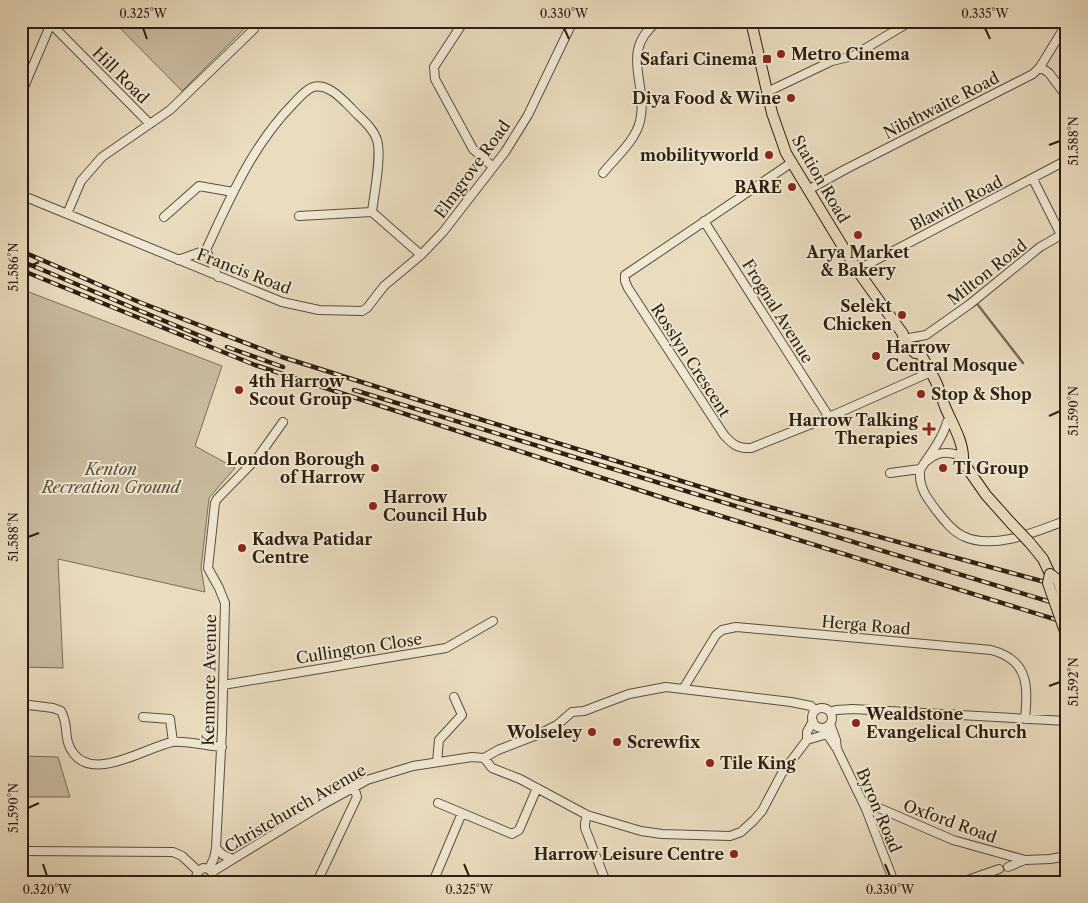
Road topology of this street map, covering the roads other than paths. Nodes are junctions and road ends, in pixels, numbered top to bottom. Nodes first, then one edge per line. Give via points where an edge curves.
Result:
1 (464, 21) edge
2 (573, 21) edge
3 (658, 21) edge
4 (752, 21) edge
5 (911, 21) edge
6 (52, 23) edge
7 (1067, 23) edge
8 (254, 29) dead end
9 (1040, 67) junction
10 (767, 92) junction
11 (21, 94) edge
12 (1067, 97) edge
13 (150, 124) junction
14 (1067, 160) edge
15 (792, 163) junction
16 (493, 167) junction
17 (603, 174) dead end
18 (1033, 179) junction
19 (808, 190) junction
20 (233, 192) junction
21 (21, 195) edge
22 (372, 212) junction
23 (66, 214) junction
24 (299, 216) dead end
25 (164, 217) dead end
26 (704, 221) junction
27 (1064, 234) edge
28 (206, 250) junction
29 (421, 255) junction
30 (178, 260) junction
31 (857, 270) junction
32 (218, 277) junction
33 (362, 311) joint
34 (926, 335) junction
35 (906, 336) junction
36 (918, 351) junction
37 (931, 372) junction
38 (946, 409) junction
39 (829, 417) junction
40 (283, 422) dead end
41 (947, 422) junction
42 (960, 458) junction
43 (926, 462) junction
44 (920, 469) junction
45 (890, 473) dead end
46 (1067, 520) edge
47 (1050, 574) junction
48 (1067, 608) edge
49 (493, 621) dead end
50 (1067, 637) edge
51 (224, 685) junction
52 (683, 689) junction
53 (454, 697) dead end
54 (21, 704) edge
55 (815, 711) junction
56 (831, 712) junction
57 (144, 717) dead end
58 (1025, 719) junction
59 (812, 721) junction
60 (1067, 721) edge
61 (827, 729) junction
62 (807, 740) junction
63 (173, 742) junction
64 (222, 747) junction
65 (484, 758) junction
66 (437, 762) junction
67 (354, 787) junction
68 (537, 788) junction
69 (438, 803) dead end
70 (866, 808) junction
71 (462, 814) junction
72 (587, 815) junction
73 (216, 848) junction
74 (21, 851) edge
75 (1067, 856) edge
76 (233, 859) junction
77 (1025, 860) junction
78 (1008, 867) dead end
79 (999, 869) dead end
80 (198, 870) junction
81 (211, 871) junction
82 (198, 882) edge
83 (211, 882) edge
84 (316, 882) edge
85 (433, 882) edge
86 (606, 882) edge
87 (894, 882) edge
88 (962, 882) edge

1 - 16 street via 434,66 435,79 473,149
2 - 16 street, Elmgrove Road via 528,114
3 - 17 street via 639,42 636,67 642,105 640,122 634,136
4 - 10 main road, Station Road
5 - 10 street via 853,56 832,61
6 - 11 street
6 - 13 street, Hill Road
7 - 9 street, Nibthwaite Road
8 - 13 street via 170,110
9 - 12 street via 1049,73
9 - 19 street, Nibthwaite Road via 1020,81
10 - 15 main road, Station Road via 781,142
13 - 23 street via 102,157 81,181
14 - 18 street, Blawith Road
15 - 19 main road, Station Road
15 - 26 street, Rosslyn Crescent
16 - 29 street, Elmgrove Road
18 - 27 street
18 - 31 street, Blawith Road
19 - 31 main road, Station Road
20 - 22 street via 260,143 288,109 313,87 324,87 339,96 371,128 377,140
20 - 25 street via 199,186
20 - 28 street
21 - 23 street, Francis Road
22 - 24 street
22 - 29 street
23 - 30 street, Francis Road
26 - 39 street, Frognal Avenue
26 - 39 street, Rosslyn Crescent via 626,275 628,288 642,310 733,445 751,448
27 - 34 street, Milton Road via 1040,247
28 - 30 street
28 - 32 street
29 - 33 street, Elmgrove Road via 384,286 368,308
30 - 32 street, Francis Road
31 - 35 main road, Station Road
32 - 33 street, Francis Road via 282,302 319,310
34 - 35 street, Milton Road
34 - 36 street, Milton Road
35 - 36 main road, Station Road via 903,339 910,348 915,353
36 - 37 main road, Station Road
37 - 38 main road, Station Road
37 - 39 street, Rosslyn Crescent
38 - 41 main road, Station Road
38 - 42 main road, Station Road via 963,453
40 - 51 street, Kenmore Avenue via 258,458 215,503 208,568 225,603
41 - 42 main road, Station Road
41 - 43 street
42 - 43 street via 950,452 939,453
42 - 47 main road, bridge via 986,495 1043,559
43 - 44 street
44 - 45 street
44 - 46 street via 924,493 944,520 962,536 992,542
47 - 48 main road, bridge via 1058,580
47 - 50 main road, bridge via 1048,583
49 - 51 street, Cullington Close via 446,648
51 - 64 street, Kenmore Avenue
52 - 55 street via 791,702 811,706
52 - 58 street, Herga Road via 716,635 736,627 1001,653 1011,658 1025,676
52 - 65 street via 648,690 572,712 557,725
53 - 66 street via 462,714 439,740
54 - 63 street via 61,711 66,720 67,743 76,756 88,764 103,765
55 - 56 street via 823,708
55 - 59 street
56 - 58 street via 853,709
56 - 61 street via 833,718
57 - 63 street via 170,719
58 - 60 street
59 - 61 street via 816,726
59 - 62 street
61 - 62 street
61 - 70 street, Byron Road
62 - 72 street via 782,774 762,811 747,828 735,835 662,834
63 - 64 street
64 - 73 street, Kenmore Avenue
65 - 66 street, Christchurch Avenue
65 - 68 street via 492,768
66 - 67 street, Christchurch Avenue via 393,771
67 - 76 street, Christchurch Avenue
67 - 84 street via 357,796
68 - 71 street via 519,830 512,834
68 - 72 street
69 - 71 street
70 - 77 street, Oxford Road via 879,808 953,840
70 - 87 street, Byron Road
71 - 85 street
72 - 86 street via 585,828
73 - 76 street
73 - 81 street, Kenmore Avenue
74 - 80 street via 173,852
75 - 77 street
76 - 81 street, Christchurch Avenue
77 - 78 street
79 - 88 street
80 - 81 street
80 - 82 street
81 - 83 street, Kenmore Avenue

